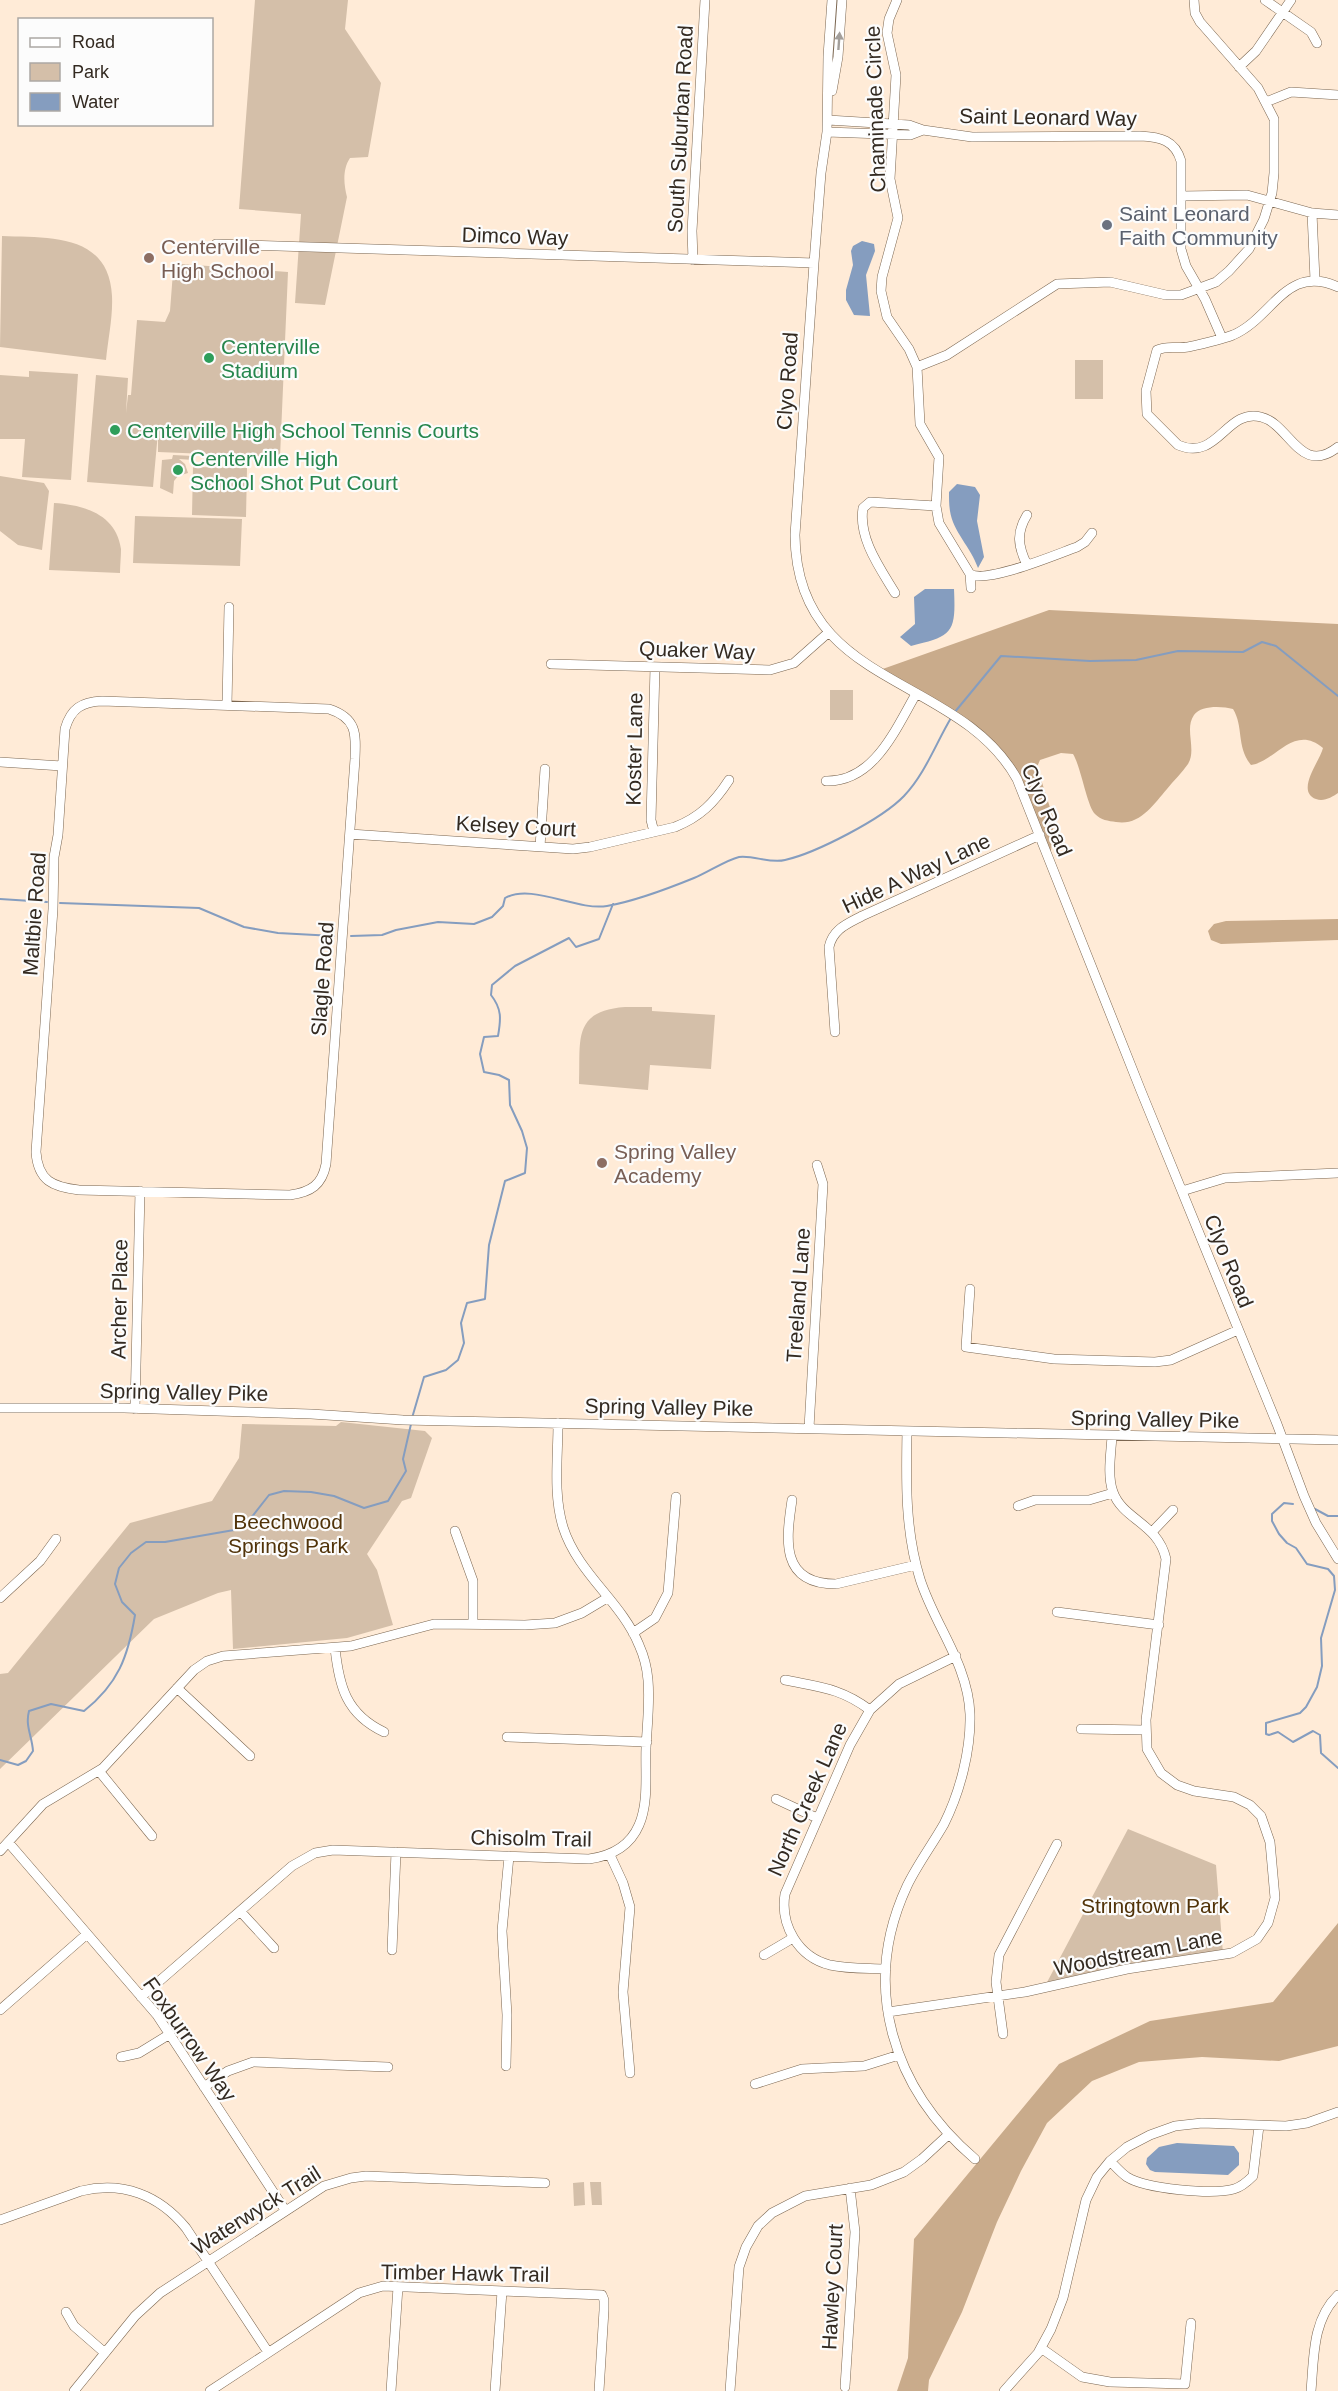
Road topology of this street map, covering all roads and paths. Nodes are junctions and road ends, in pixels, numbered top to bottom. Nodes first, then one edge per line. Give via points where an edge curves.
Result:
1 (705, 0) edge
2 (832, 0) edge
3 (842, 0) edge
4 (897, 0) edge
5 (1194, 0) edge
6 (1265, 0) edge
7 (1291, 0) edge
8 (1282, 13) junction
9 (1317, 43) dead end
10 (1239, 67) junction
11 (1338, 95) edge
12 (1266, 102) junction
13 (828, 120) junction
14 (893, 129) junction
15 (827, 132) junction
16 (1181, 196) junction
17 (1269, 202) junction
18 (1312, 213) junction
19 (1338, 215) edge
20 (216, 244) dead end
21 (693, 260) junction
22 (814, 263) junction
23 (1315, 280) junction
24 (1338, 287) edge
25 (1198, 290) junction
26 (1222, 338) junction
27 (917, 368) junction
28 (1338, 447) edge
29 (936, 506) junction
30 (1028, 514) dead end
31 (1092, 533) dead end
32 (1027, 565) junction
33 (970, 574) junction
34 (971, 588) dead end
35 (895, 593) dead end
36 (229, 607) dead end
37 (829, 633) junction
38 (551, 664) dead end
39 (655, 667) junction
40 (916, 694) junction
41 (227, 705) junction
42 (0, 762) edge
43 (62, 766) junction
44 (545, 770) dead end
45 (729, 780) dead end
46 (826, 781) dead end
47 (654, 832) junction
48 (350, 834) junction
49 (1040, 835) junction
50 (540, 847) junction
51 (835, 1032) dead end
52 (817, 1166) dead end
53 (1338, 1173) edge
54 (140, 1191) junction
55 (1182, 1191) junction
56 (969, 1289) dead end
57 (1238, 1330) junction
58 (0, 1408) edge
59 (135, 1409) junction
60 (558, 1424) junction
61 (809, 1428) junction
62 (907, 1431) junction
63 (1112, 1436) junction
64 (1283, 1439) junction
65 (1338, 1440) edge
66 (1113, 1493) junction
67 (676, 1497) dead end
68 (792, 1500) dead end
69 (1018, 1506) dead end
70 (1173, 1510) dead end
71 (455, 1531) dead end
72 (1152, 1532) junction
73 (56, 1539) dead end
74 (1338, 1559) edge
75 (916, 1565) junction
76 (1, 1594) edge
77 (607, 1598) junction
78 (1057, 1612) dead end
79 (473, 1624) junction
80 (1159, 1625) junction
81 (633, 1633) junction
82 (335, 1648) junction
83 (956, 1656) junction
84 (785, 1680) dead end
85 (177, 1688) junction
86 (870, 1710) junction
87 (1081, 1729) dead end
88 (1145, 1731) junction
89 (384, 1732) dead end
90 (507, 1737) dead end
91 (646, 1742) junction
92 (250, 1756) dead end
93 (99, 1771) junction
94 (776, 1799) dead end
95 (817, 1818) junction
96 (152, 1836) dead end
97 (8, 1842) junction
98 (1057, 1844) dead end
99 (0, 1851) edge
100 (396, 1852) junction
101 (610, 1855) junction
102 (509, 1856) junction
103 (240, 1911) junction
104 (87, 1934) junction
105 (792, 1938) junction
106 (274, 1948) dead end
107 (392, 1950) dead end
108 (764, 1955) dead end
109 (886, 1969) junction
110 (999, 1996) junction
111 (141, 1997) junction
112 (0, 2010) edge
113 (888, 2012) junction
114 (170, 2034) junction
115 (1003, 2034) dead end
116 (899, 2055) junction
117 (121, 2057) dead end
118 (506, 2066) dead end
119 (388, 2067) dead end
120 (630, 2073) dead end
121 (755, 2084) dead end
122 (204, 2088) junction
123 (1338, 2112) edge
124 (1259, 2126) junction
125 (948, 2135) junction
126 (975, 2159) dead end
127 (1110, 2161) junction
128 (545, 2183) dead end
129 (850, 2188) junction
130 (285, 2210) junction
131 (0, 2220) edge
132 (208, 2261) junction
133 (398, 2287) junction
134 (502, 2291) junction
135 (1338, 2295) edge
136 (66, 2312) dead end
137 (1191, 2323) dead end
138 (1041, 2348) junction
139 (268, 2352) junction
140 (105, 2353) junction
141 (845, 2387) dead end
142 (74, 2391) edge
143 (210, 2391) edge
144 (391, 2391) edge
145 (495, 2391) edge
146 (598, 2391) edge
147 (730, 2391) edge
148 (1004, 2391) edge
149 (1311, 2391) edge

1 - 21 street, South Suburban Road
2 - 13 street, Clyo Road
13 -> 3 street, Clyo Road
4 - 14 street, Chaminade Circle via 887,33 896,75
5 - 10 street via 1200,22
6 - 8 street
7 - 8 street
8 - 9 street via 1311,32
8 - 10 street via 1256,51
10 - 12 street
11 - 12 street via 1291,92
12 - 17 street via 1274,119 1275,136
13 - 14 street, Saint Leonard Way
13 - 15 street, Clyo Road
14 - 15 street, Saint Leonard Way
14 - 16 street, Saint Leonard Way via 909,125 996,138 1155,137 1171,143 1179,153
14 - 27 street, Chaminade Circle via 890,179 898,218 881,291 887,317
15 - 22 street, Clyo Road
16 - 17 street via 1247,195
16 - 25 street via 1181,249
17 - 18 street
17 - 25 street via 1249,249 1216,282
18 - 19 street
18 - 23 street
20 - 21 street, Dimco Way
21 - 22 street, Dimco Way
22 - 37 street, Clyo Road via 795,548 807,597
23 - 24 street
23 - 26 street via 1293,286 1239,331
25 - 26 street
25 - 27 street via 1166,295 1110,282 1057,284 947,355
26 - 28 street via 1157,350 1145,406 1147,414 1178,445 1208,445 1237,421 1254,416 1273,423 1303,452 1322,455
27 - 29 street, Chaminade Circle via 920,424 939,458
29 - 33 street, Chaminade Circle via 941,528
29 - 35 street via 870,502 863,508 867,543
30 - 32 street via 1018,538
31 - 32 street via 1077,547
32 - 33 street via 978,577
33 - 34 street, Chaminade Circle
36 - 41 street
37 - 39 street, Quaker Way via 781,668
37 - 40 street, Clyo Road via 863,662
38 - 39 street, Quaker Way
39 - 47 street, Koster Lane via 651,820
40 - 46 street via 872,763 849,778
40 - 49 street, Clyo Road via 992,745 1010,768
41 - 43 street, Maltbie Road via 88,702 76,708 68,719
41 - 48 street, Slagle Road via 329,710 347,719 356,739
42 - 43 street
43 - 54 street, Maltbie Road via 36,1161 46,1179 65,1188
44 - 50 street
45 - 47 street, Kelsey Court via 702,814
47 - 50 street, Kelsey Court via 584,848
48 - 50 street, Kelsey Court
48 - 54 street, Slagle Road via 326,1164 321,1180 306,1192 290,1195
49 - 51 street, Hide A Way Lane via 837,930 828,947
49 - 55 street, Clyo Road
52 - 61 street, Treeland Lane via 823,1184
53 - 55 street via 1225,1178
54 - 59 street, Archer Place
55 - 57 street, Clyo Road
56 - 57 street via 966,1347 1054,1359 1155,1362 1171,1360
57 - 64 street, Clyo Road
58 - 59 street, Spring Valley Pike
59 - 60 street, Spring Valley Pike
60 - 61 street, Spring Valley Pike
60 - 77 street, Chisolm Trail via 557,1488 563,1528 577,1559
61 - 62 street, Spring Valley Pike
62 - 63 street, Spring Valley Pike
62 - 75 street via 907,1506
63 - 64 street, Spring Valley Pike
63 - 66 street
64 - 65 street, Spring Valley Pike
64 - 74 street, Clyo Road via 1314,1519
66 - 69 street via 1089,1500 1035,1500
66 - 72 street, Woodstream Lane
67 - 81 street via 668,1593 655,1617
68 - 75 street via 789,1552 799,1570 812,1579 836,1584
70 - 72 street
71 - 79 street via 473,1581
72 - 80 street, Woodstream Lane via 1166,1559
73 - 76 street via 40,1561
75 - 83 street
77 - 79 street via 555,1623
77 - 81 street, Chisolm Trail
78 - 80 street
79 - 82 street via 434,1624
80 - 88 street, Woodstream Lane
81 - 91 street, Chisolm Trail via 648,1678
82 - 85 street via 215,1658 194,1670
82 - 89 street via 345,1695 367,1723
83 - 86 street, North Creek Lane via 899,1684
83 - 109 street via 969,1702 965,1758 949,1812 901,1901 890,1935
84 - 86 street via 838,1691
85 - 92 street
85 - 93 street
86 - 95 street, North Creek Lane
87 - 88 street
88 - 110 street, Woodstream Lane via 1150,1757 1168,1779 1194,1791 1234,1797 1261,1816 1270,1842 1275,1899 1268,1923 1257,1939 1232,1953 1127,1969
90 - 91 street
91 - 101 street, Chisolm Trail via 643,1814 631,1838
93 - 96 street
93 - 97 street via 43,1804
94 - 95 street
95 - 105 street, North Creek Lane via 784,1894 785,1922
97 - 99 street
97 - 104 street, Foxburrow Way
98 - 110 street via 999,1955
100 - 102 street, Chisolm Trail
100 - 103 street, Chisolm Trail via 315,1853 292,1866
100 - 107 street
101 - 102 street, Chisolm Trail via 589,1859
101 - 120 street via 630,1907 623,1992
102 - 118 street via 502,1931
103 - 106 street
103 - 111 street, Chisolm Trail
104 - 111 street, Foxburrow Way
104 - 112 street
105 - 108 street
105 - 109 street via 804,1952 828,1965
109 - 113 street
110 - 113 street, Woodstream Lane
110 - 115 street
111 - 114 street, Foxburrow Way
113 - 116 street
114 - 117 street via 139,2053
114 - 122 street, Foxburrow Way
116 - 121 street via 864,2066 792,2071
116 - 125 street via 923,2104
119 - 122 street via 253,2062 236,2067
122 - 130 street, Foxburrow Way
123 - 124 street via 1307,2123
124 - 127 street via 1174,2126 1127,2147
124 - 127 street via 1253,2176 1234,2189 1155,2187 1128,2178
125 - 126 street
125 - 129 street via 904,2172
127 - 138 street via 1086,2200 1063,2298
128 - 130 street, Waterwyck Trail via 351,2178 324,2186
129 - 141 street, Hawley Court via 855,2232
129 - 147 street via 805,2196 786,2204 765,2219 750,2238 737,2278
130 - 132 street, Waterwyck Trail
131 - 132 street via 81,2191 109,2187 130,2190 170,2210
132 - 139 street
132 - 140 street, Waterwyck Trail via 144,2307
133 - 134 street, Timber Hawk Trail
133 - 139 street, Timber Hawk Trail via 375,2287 359,2293
133 - 144 street
134 - 145 street
134 - 146 street, Timber Hawk Trail via 603,2297
135 - 149 street via 1322,2318 1316,2336
136 - 140 street via 74,2326
137 - 138 street via 1185,2384 1110,2382 1082,2377
138 - 148 street
139 - 143 street, Timber Hawk Trail
140 - 142 street, Waterwyck Trail

